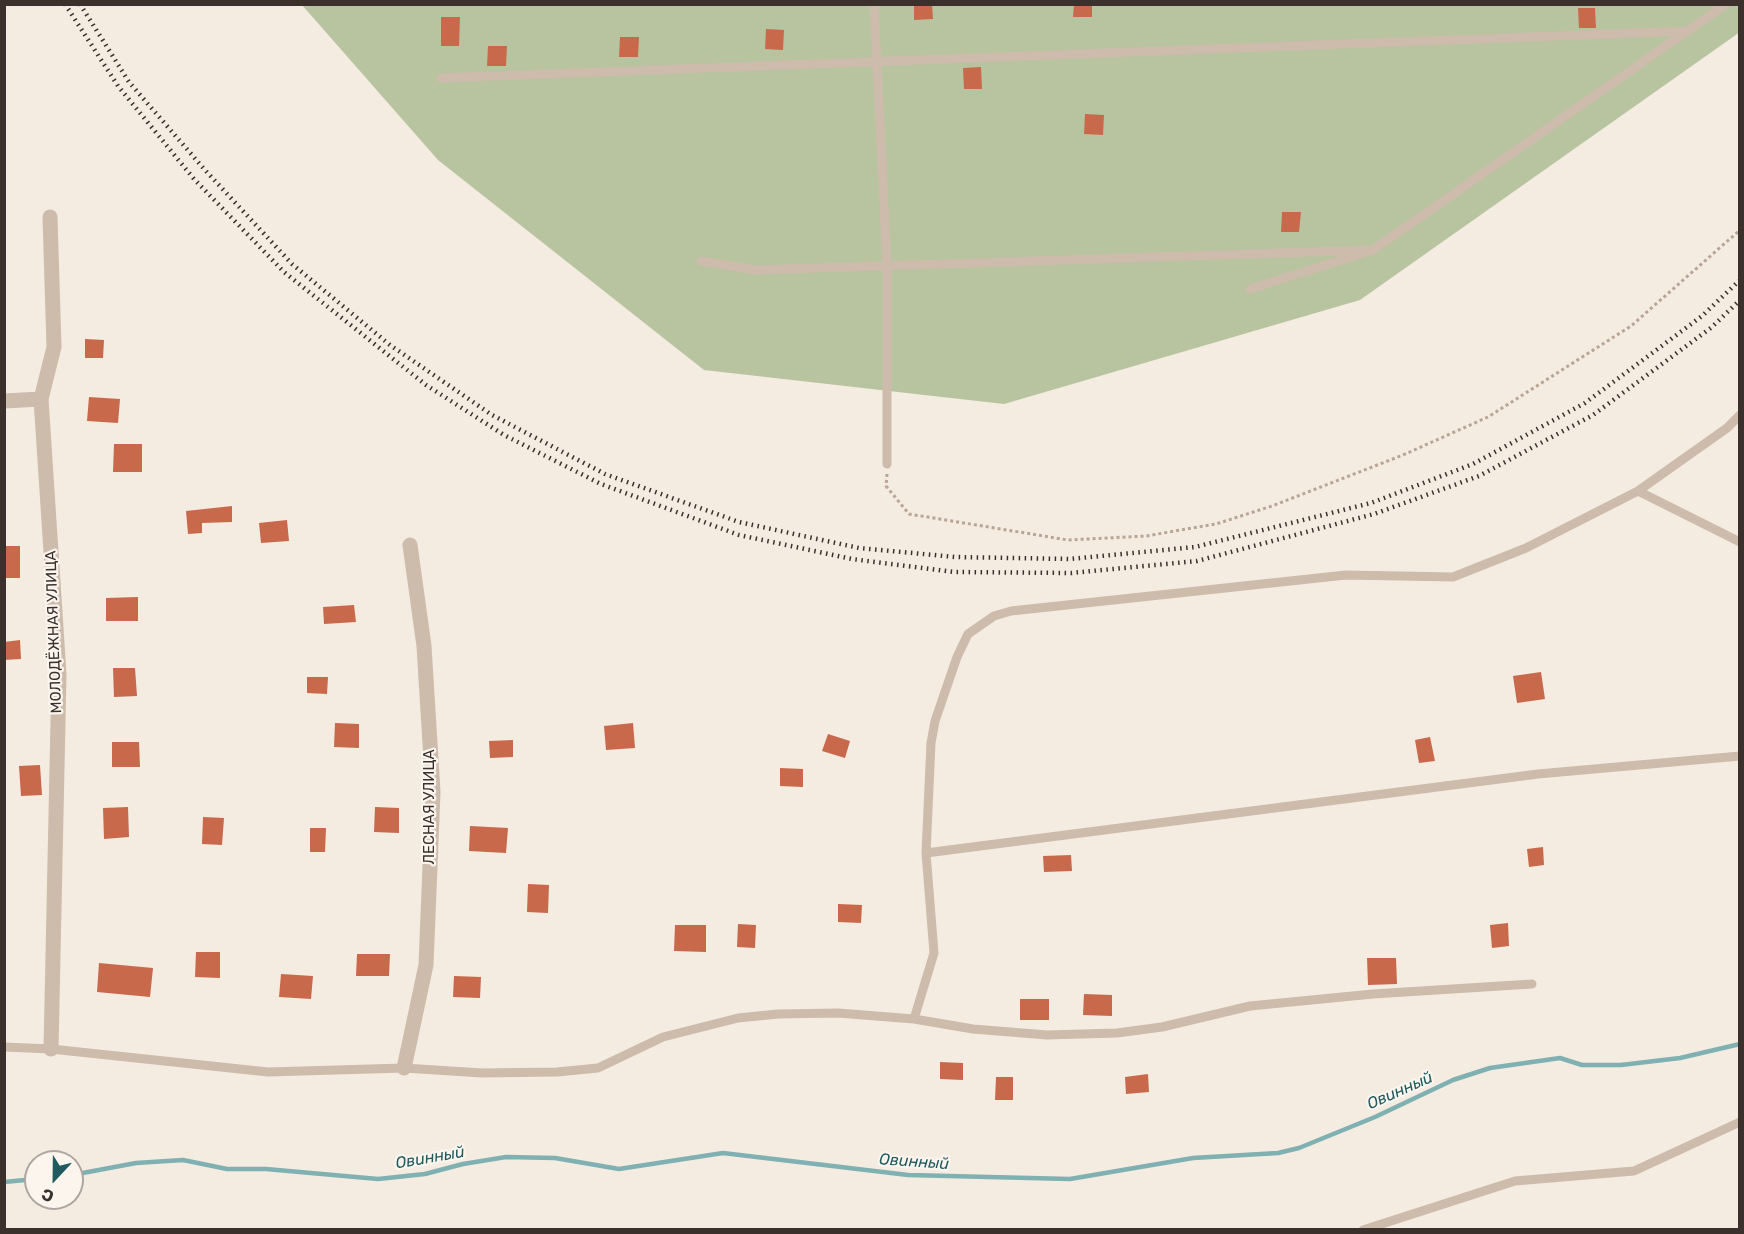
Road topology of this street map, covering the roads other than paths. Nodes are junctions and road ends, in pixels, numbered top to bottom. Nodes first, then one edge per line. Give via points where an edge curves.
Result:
1 (874, 4) edge
2 (1726, 4) edge
3 (1689, 31) junction
4 (876, 61) junction
5 (441, 78) dead end
6 (50, 217) dead end
7 (1373, 250) junction
8 (701, 261) dead end
9 (887, 267) junction
10 (1250, 289) dead end
11 (41, 399) junction
12 (4, 401) edge
13 (1740, 415) edge
14 (887, 464) road end
15 (1638, 491) junction
16 (1740, 542) edge
17 (410, 545) dead end
18 (1740, 756) edge
19 (926, 853) junction
20 (1532, 984) dead end
21 (914, 1019) junction
22 (4, 1047) edge
23 (51, 1049) junction
24 (404, 1068) junction
25 (1740, 1122) edge
26 (1364, 1230) edge

1 - 4 lane
2 - 3 lane
3 - 4 lane
3 - 7 lane
4 - 5 lane
4 - 9 lane
6 - 11 street, МОЛОДЁЖНАЯ УЛИЦА via 54,347
7 - 9 lane
7 - 10 lane
8 - 9 lane via 755,270
9 - 14 lane
11 - 12 street
11 - 23 street, МОЛОДЁЖНАЯ УЛИЦА via 59,674
13 - 15 lane
15 - 16 lane
15 - 19 lane via 1526,548 1453,577 1346,575 1011,610 994,616 968,634 935,721
17 - 24 street, ЛЕСНАЯ УЛИЦА via 424,646 433,792 426,965
18 - 19 lane via 1538,774
19 - 21 lane via 934,953
20 - 21 lane via 1250,1006 1162,1027 1117,1033 1047,1035
21 - 24 lane via 838,1013 738,1018 663,1037 614,1063 588,1069 482,1072
22 - 23 lane
23 - 24 lane via 268,1072
25 - 26 lane via 1634,1171 1515,1181

